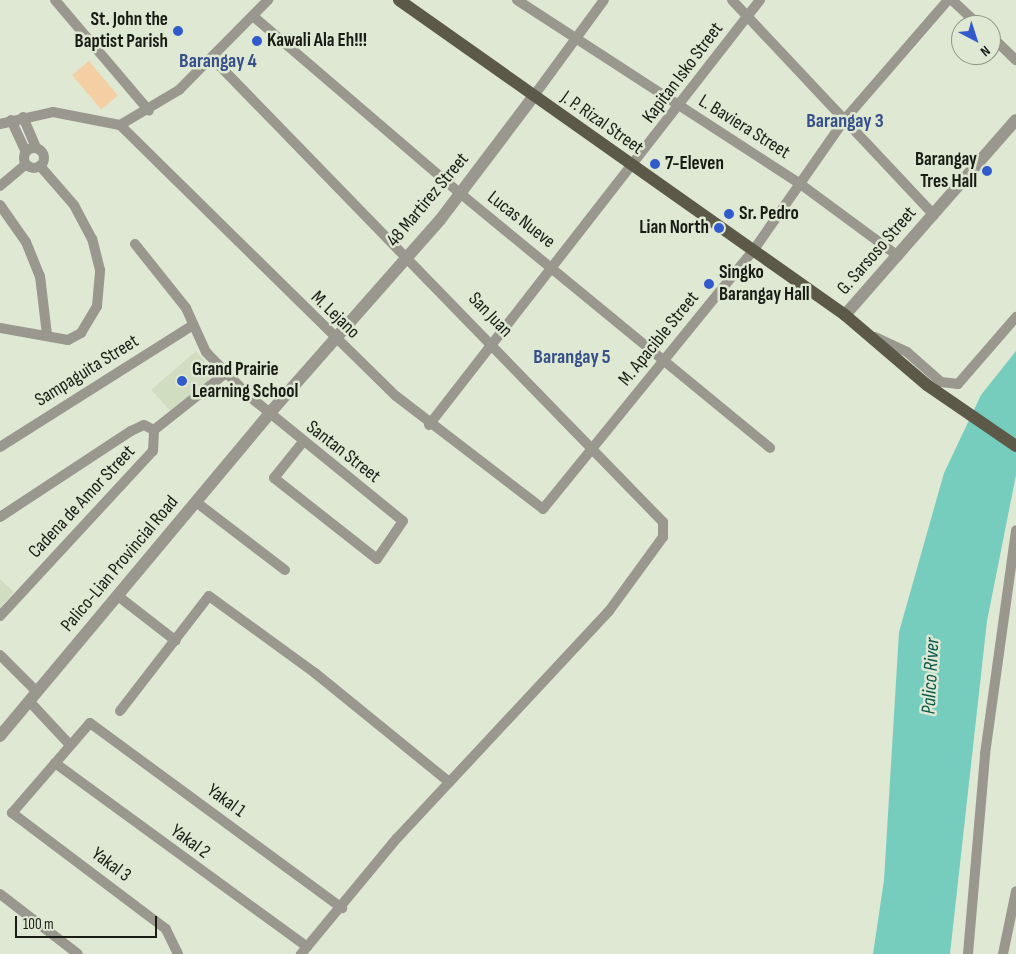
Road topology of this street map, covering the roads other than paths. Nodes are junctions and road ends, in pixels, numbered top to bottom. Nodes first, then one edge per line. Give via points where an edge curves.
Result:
1 (55, 0) edge
2 (268, 0) edge
3 (399, 0) edge
4 (517, 0) edge
5 (604, 0) edge
6 (732, 0) edge
7 (760, 0) edge
8 (950, 0) edge
9 (967, 15) edge
10 (253, 16) junction
11 (747, 16) junction
12 (576, 38) junction
13 (1001, 46) edge
14 (214, 59) junction
15 (1016, 60) edge
16 (533, 97) junction
17 (680, 107) junction
18 (149, 111) junction
19 (23, 117) junction
20 (845, 119) junction
21 (11, 120) junction
22 (1016, 122) edge
23 (0, 124) edge
24 (120, 125) junction
25 (31, 150) junction
26 (26, 165) junction
27 (40, 166) junction
28 (633, 168) junction
29 (799, 183) junction
30 (0, 186) edge
31 (461, 194) junction
32 (0, 205) edge
33 (934, 215) junction
34 (135, 244) dead end
35 (753, 251) junction
36 (408, 255) junction
37 (898, 256) junction
38 (554, 268) junction
39 (845, 315) junction
40 (1016, 317) edge
41 (193, 325) junction
42 (0, 328) edge
43 (47, 335) junction
44 (873, 336) junction
45 (334, 339) junction
46 (492, 342) junction
47 (664, 361) junction
48 (226, 373) junction
49 (268, 415) junction
50 (429, 425) junction
51 (154, 430) junction
52 (302, 443) junction
53 (593, 446) junction
54 (1016, 446) edge
55 (0, 447) edge
56 (770, 448) dead end
57 (196, 502) junction
58 (543, 509) joint
59 (0, 517) edge
60 (1016, 530) edge
61 (285, 570) dead end
62 (118, 596) junction
63 (0, 616) edge
64 (176, 641) junction
65 (0, 655) edge
66 (33, 697) junction
67 (120, 711) dead end
68 (0, 736) edge
69 (70, 745) junction
70 (55, 763) junction
71 (449, 782) junction
72 (1016, 891) edge
73 (0, 894) edge
74 (342, 908) junction
75 (304, 951) edge
76 (78, 954) edge
77 (178, 954) edge
78 (968, 954) edge
79 (1003, 954) edge

1 - 18 street
2 - 10 street
3 - 16 main road, J. P. Rizal Street
4 - 12 street, L. Baviera Street
5 - 12 street, 48 Martirez Street
6 - 11 street
7 - 11 street, Kapitan Isko Street
8 - 9 street
8 - 20 street, M. Apacible Street
10 - 14 street
10 - 31 street, Lucas Nueve
11 - 17 street, Kapitan Isko Street
11 - 20 street
12 - 16 street, 48 Martirez Street
12 - 17 street, L. Baviera Street
13 - 15 street
14 - 18 street
14 - 36 street, San Juan
16 - 28 main road, J. P. Rizal Street
16 - 31 street, 48 Martirez Street
17 - 28 street, Kapitan Isko Street
17 - 29 street, L. Baviera Street
18 - 24 street
19 - 21 street
19 - 24 street via 53,112
19 - 25 street
20 - 29 street, M. Apacible Street
20 - 33 street
21 - 23 street
21 - 25 street
22 - 33 street, G. Sarsoso Street
24 - 45 street, M. Lejano
25 - 26 street
25 - 27 street via 44,158
26 - 27 street
26 - 30 street
27 - 43 street via 80,215 100,270 98,306 80,333 68,340
28 - 35 main road, J. P. Rizal Street
28 - 38 street, Kapitan Isko Street
29 - 35 street, M. Apacible Street
29 - 37 street, L. Baviera Street
31 - 36 street, 48 Martirez Street
31 - 38 street, Lucas Nueve
32 - 43 street via 33,257 47,308
33 - 37 street, G. Sarsoso Street
34 - 41 street, Santan Street via 186,308
35 - 39 main road, J. P. Rizal Street
35 - 47 street, M. Apacible Street
36 - 45 street, 48 Martirez Street
36 - 46 street, San Juan
37 - 39 street, G. Sarsoso Street
38 - 46 street, Kapitan Isko Street
38 - 47 street, Lucas Nueve
39 - 44 main road, J. P. Rizal Street
40 - 44 street via 958,384 941,382 907,352
41 - 48 street, Santan Street via 206,352
41 - 55 street, Sampaguita Street
42 - 43 street
44 - 54 main road, J. P. Rizal Street via 951,403
45 - 49 street, 48 Martirez Street
45 - 50 street, M. Lejano
46 - 50 street, Kapitan Isko Street
46 - 53 street, San Juan
47 - 53 street, M. Apacible Street
47 - 56 street, Lucas Nueve
48 - 49 street, Santan Street
48 - 51 street
49 - 52 street, Santan Street
49 - 57 street, Palico-Lian Provincial Road
50 - 58 street, M. Lejano
51 - 59 street via 144,425 131,431
51 - 63 street, Cadena de Amor Street via 153,451
52 - 52 street, Santan Street via 404,520 377,559 274,478
53 - 58 street, M. Apacible Street
53 - 71 street, San Juan via 663,522 663,537 609,611
57 - 61 street
57 - 62 street, Palico-Lian Provincial Road
60 - 78 street via 985,754
62 - 64 street
62 - 66 street, Palico-Lian Provincial Road
64 - 67 street
64 - 71 street via 209,596 315,673
65 - 66 street
66 - 68 street, Palico-Lian Provincial Road
66 - 69 street
69 - 70 street
69 - 74 street, Yakal 1 via 90,723
70 - 75 street, Yakal 2
70 - 77 street, Yakal 3 via 12,813 166,929
71 - 74 street, San Juan
72 - 79 street
73 - 76 street
74 - 75 street, San Juan

